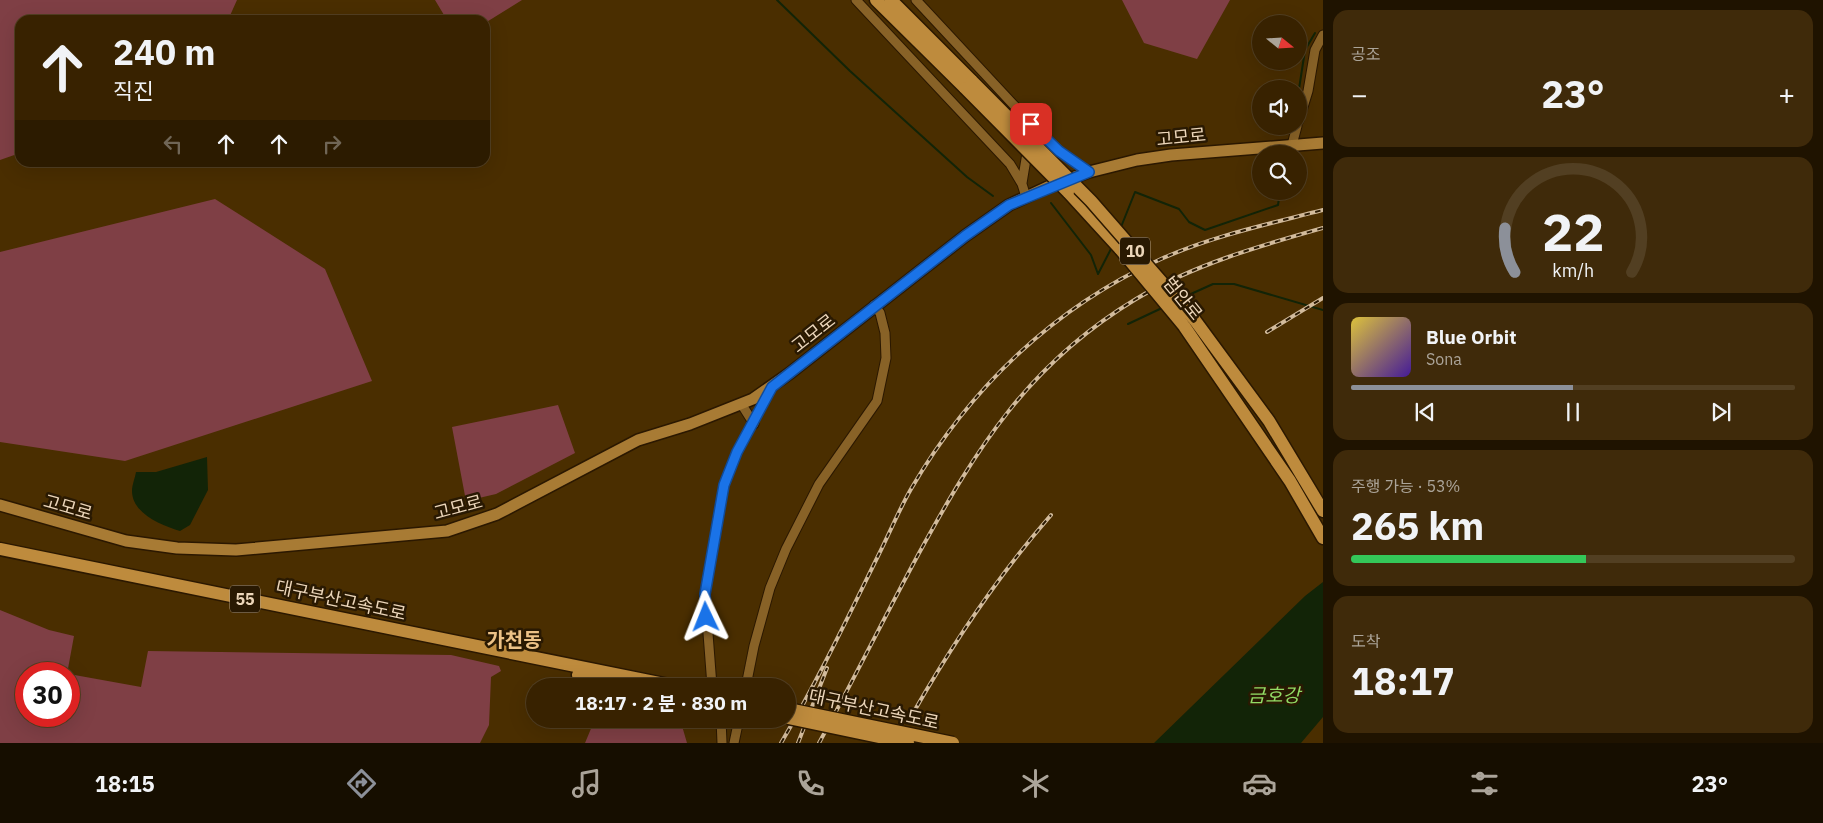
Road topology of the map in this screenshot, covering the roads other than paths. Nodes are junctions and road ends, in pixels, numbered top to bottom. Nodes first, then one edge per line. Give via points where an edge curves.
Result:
1 (856, 0) edge
2 (876, 0) edge
3 (891, 0) edge
4 (916, 0) edge
5 (1323, 35) edge
6 (968, 85) junction
7 (1307, 93) edge
8 (1031, 124) junction
9 (1295, 135) edge
10 (1323, 143) edge
11 (1292, 145) joint
12 (1252, 148) edge
13 (1003, 156) junction
14 (1026, 156) junction
15 (1089, 172) junction
16 (1022, 184) junction
17 (1026, 197) junction
18 (874, 305) junction
19 (1189, 323) junction
20 (772, 387) junction
21 (742, 405) junction
22 (754, 424) junction
23 (0, 505) edge
24 (1323, 511) edge
25 (1323, 538) edge
26 (0, 549) edge
27 (0, 557) edge
28 (490, 653) junction
29 (564, 668) junction
30 (601, 678) edge
31 (625, 678) edge
32 (711, 678) edge
33 (748, 678) edge
34 (796, 711) edge
35 (796, 720) edge
36 (721, 728) edge
37 (737, 728) edge
38 (722, 743) edge
39 (734, 743) edge
40 (908, 743) edge
41 (953, 743) edge

1 - 13 street
2 - 6 highway, 범안로 / 10
3 - 6 highway, 10
4 - 8 street
5 - 7 street via 1315,50
6 - 19 highway, 범안로 / 10, bridge
8 - 14 street
8 - 15 street via 1059,151
9 - 11 street
10 - 11 main road, 고모로
12 - 15 main road, 고모로 via 1171,155
13 - 14 street via 1014,159
13 - 16 street
14 - 16 street
15 - 17 main road, 고모로
16 - 17 street
17 - 18 main road, 고모로 via 965,236
18 - 20 main road, 고모로
18 - 33 street via 880,313 885,333 886,358 877,402 819,484 786,549 768,598
19 - 24 highway, 범안로 / 10 via 1269,421
19 - 25 highway, 범안로 / 10
20 - 21 main road, 고모로
20 - 22 street
21 - 22 street
21 - 23 main road, 고모로 via 638,440 497,514 447,530 236,550 177,548 126,541
22 - 32 street via 737,452 724,485 705,594
26 - 28 highway, 대구부산고속도로 / 55
27 - 28 highway, 대구부산고속도로 / 55
28 - 29 highway, 대구부산고속도로 / 55
29 - 30 highway, 대구부산고속도로 / 55
29 - 31 highway, 대구부산고속도로 / 55
34 - 41 highway, 대구부산고속도로, bridge
35 - 40 highway, 대구부산고속도로, bridge
36 - 38 street
37 - 39 street

